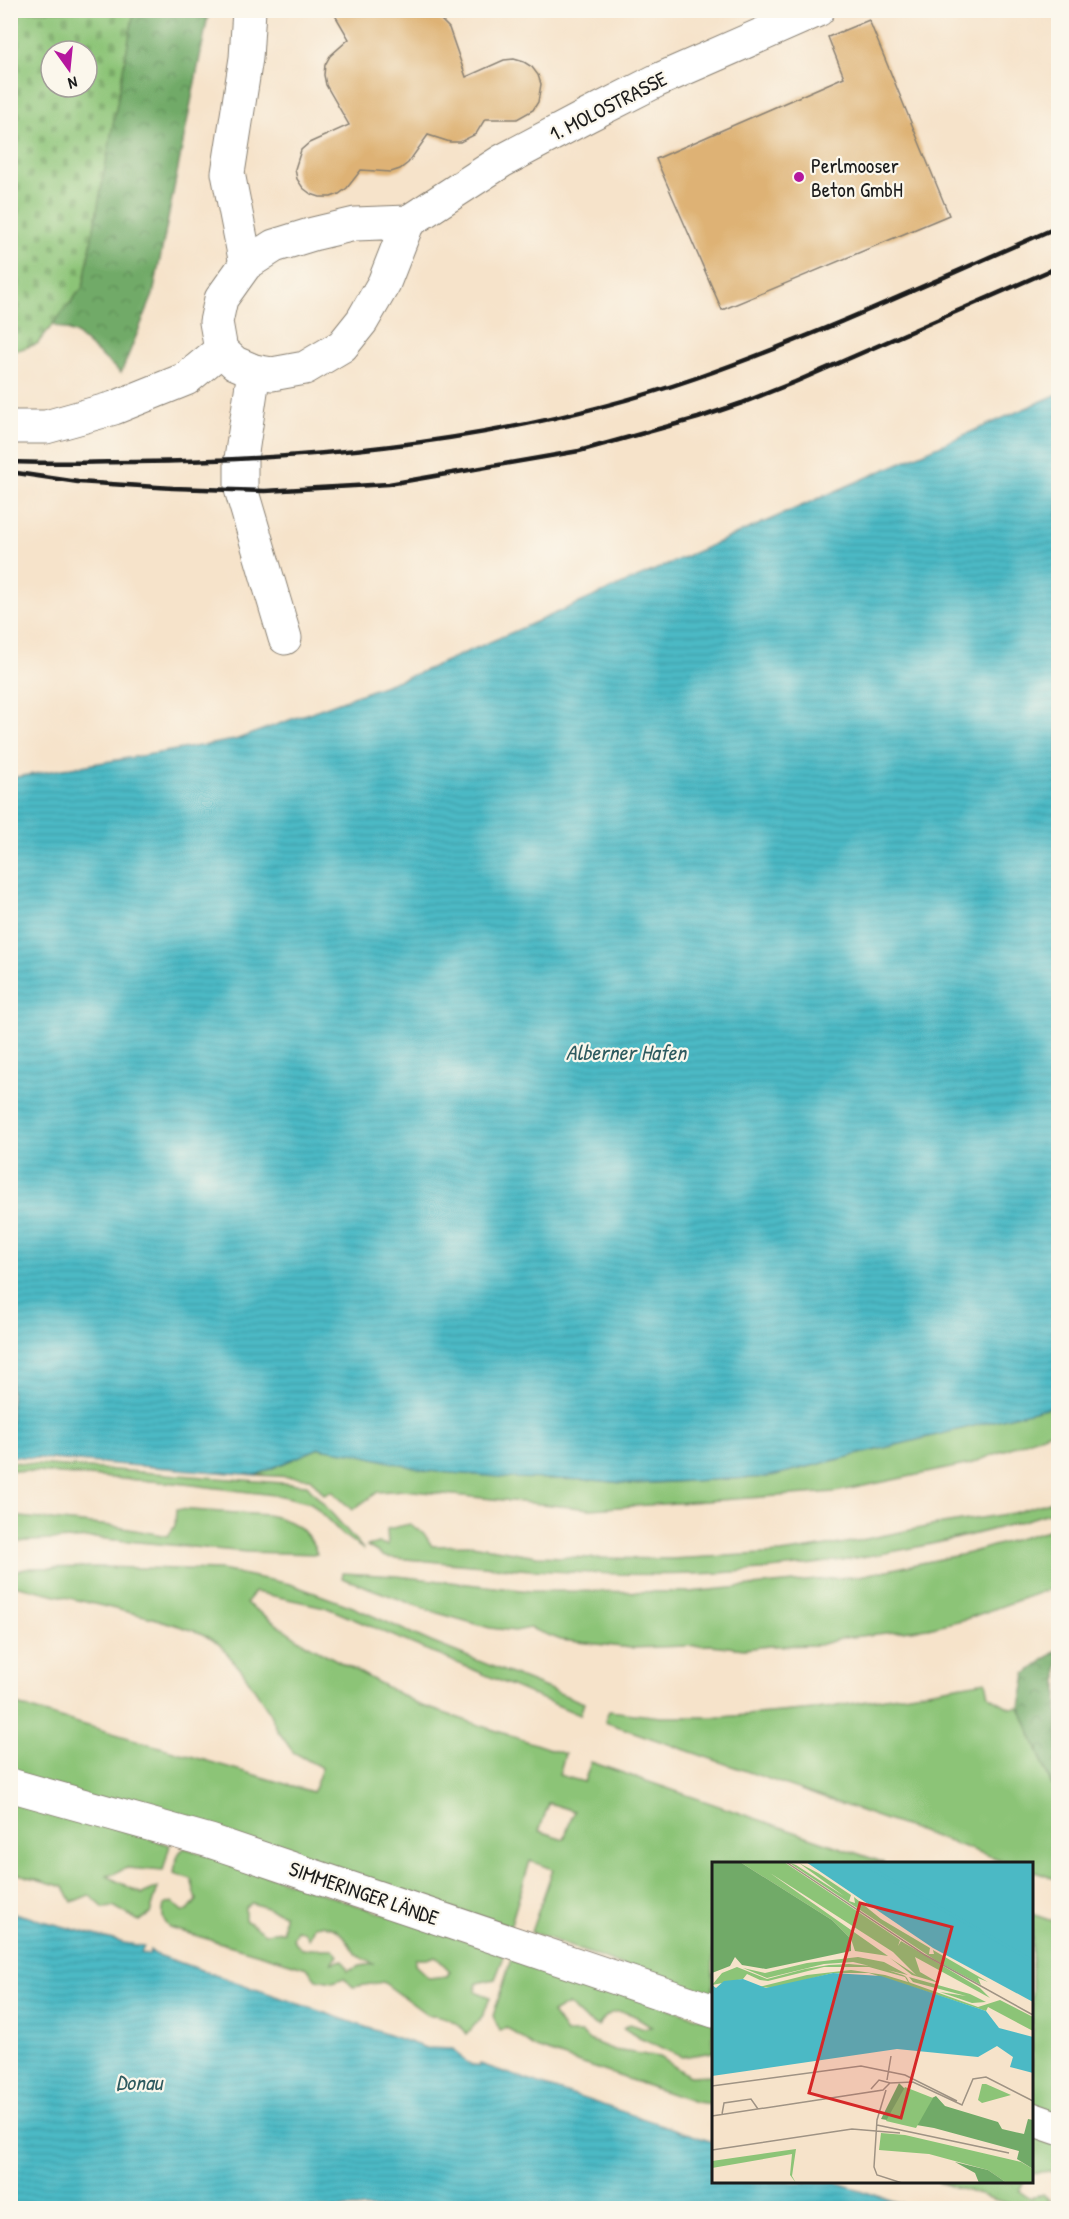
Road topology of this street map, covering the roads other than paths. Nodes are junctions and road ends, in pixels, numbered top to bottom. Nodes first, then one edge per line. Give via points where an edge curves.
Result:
1 (249, 10) edge
2 (818, 10) edge
3 (408, 222) junction
4 (246, 264) junction
5 (221, 350) junction
6 (254, 371) junction
7 (10, 427) edge
8 (285, 638) dead end
9 (10, 1785) edge
10 (712, 2010) edge
11 (1033, 2119) edge
12 (1059, 2128) edge

1 - 4 street via 246,58 228,173
2 - 3 street, 1. MOLOSTRASSE via 586,116 502,161
3 - 4 street via 355,224 313,234 274,246
3 - 6 street via 384,283 342,346 305,368 272,374
4 - 5 street via 221,299 216,322
5 - 6 street via 235,363
5 - 7 street via 186,379 114,408 46,427
6 - 8 street via 241,459 241,489
9 - 10 street, SIMMERINGER LÄNDE via 210,1841
11 - 12 street

